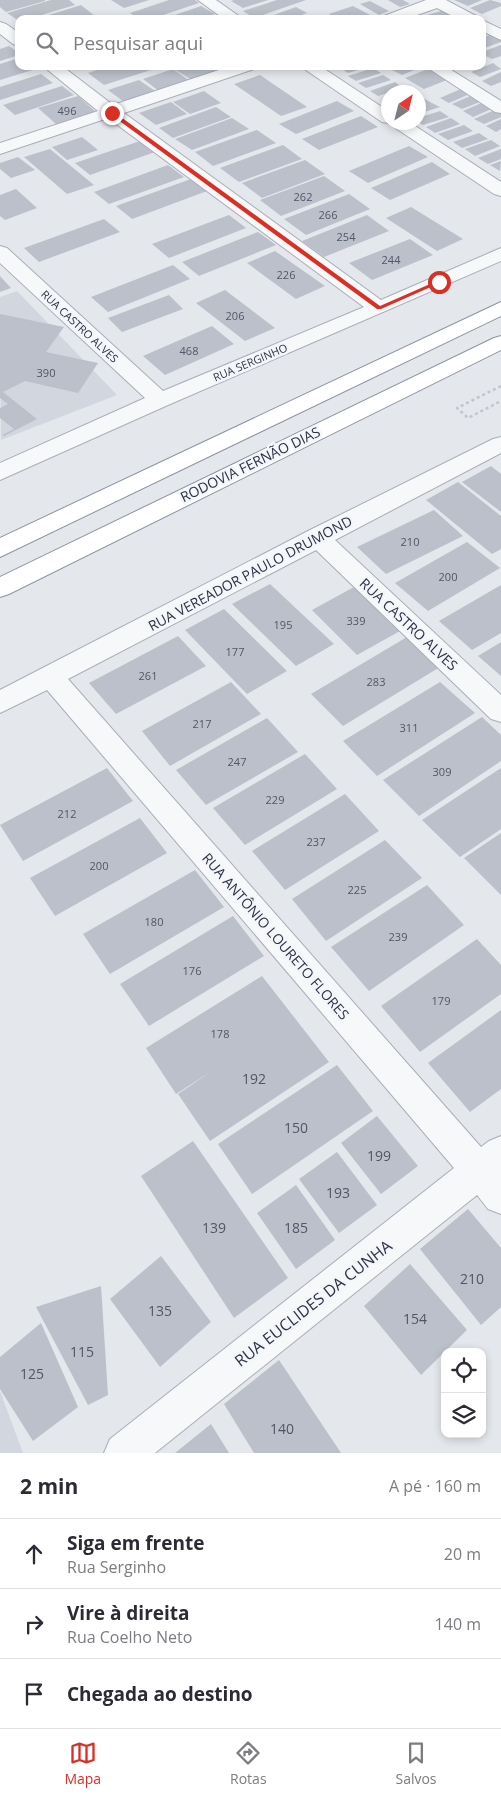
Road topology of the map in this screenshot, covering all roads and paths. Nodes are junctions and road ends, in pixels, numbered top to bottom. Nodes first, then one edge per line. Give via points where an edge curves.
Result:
1 (206, 0) edge
2 (436, 1) edge
3 (229, 15) edge
4 (400, 15) edge
5 (462, 15) edge
6 (0, 27) edge
7 (486, 27) edge
8 (501, 35) edge
9 (15, 38) edge
10 (56, 70) edge
11 (236, 70) edge
12 (314, 70) edge
13 (439, 70) edge
14 (501, 108) edge
15 (112, 113) junction
16 (381, 113) edge
17 (408, 130) edge
18 (0, 149) edge
19 (501, 190) edge
20 (0, 252) edge
21 (501, 254) edge
22 (379, 308) junction
23 (501, 308) edge
24 (501, 342) edge
25 (501, 386) edge
26 (160, 400) junction
27 (501, 401) edge
28 (501, 444) edge
29 (0, 472) edge
30 (318, 537) junction
31 (0, 548) edge
32 (0, 588) edge
33 (51, 677) junction
34 (0, 702) edge
35 (501, 711) edge
36 (494, 1173) edge
37 (124, 1453) edge

1 - 3 street
2 - 4 street
2 - 5 street
6 - 9 street
7 - 8 street
10 - 15 street
11 - 15 street
12 - 16 street
13 - 14 street
15 - 18 street
15 - 22 street
17 - 19 street
20 - 26 street, RUA CASTRO ALVES
21 - 22 street, RUA SERGINHO
22 - 26 street, RUA SERGINHO
23 - 31 highway
24 - 32 highway, RODOVIA FERNÃO DIAS
25 - 27 path via 458,408 468,418
26 - 29 street, RUA SERGINHO
28 - 30 street, RUA VEREADOR PAULO DRUMOND
30 - 33 street, RUA VEREADOR PAULO DRUMOND
30 - 35 street, RUA CASTRO ALVES
33 - 34 street, RUA VEREADOR PAULO DRUMOND
33 - 36 street, RUA ANTÔNIO LOURETO FLORES
36 - 37 street, RUA EUCLIDES DA CUNHA

